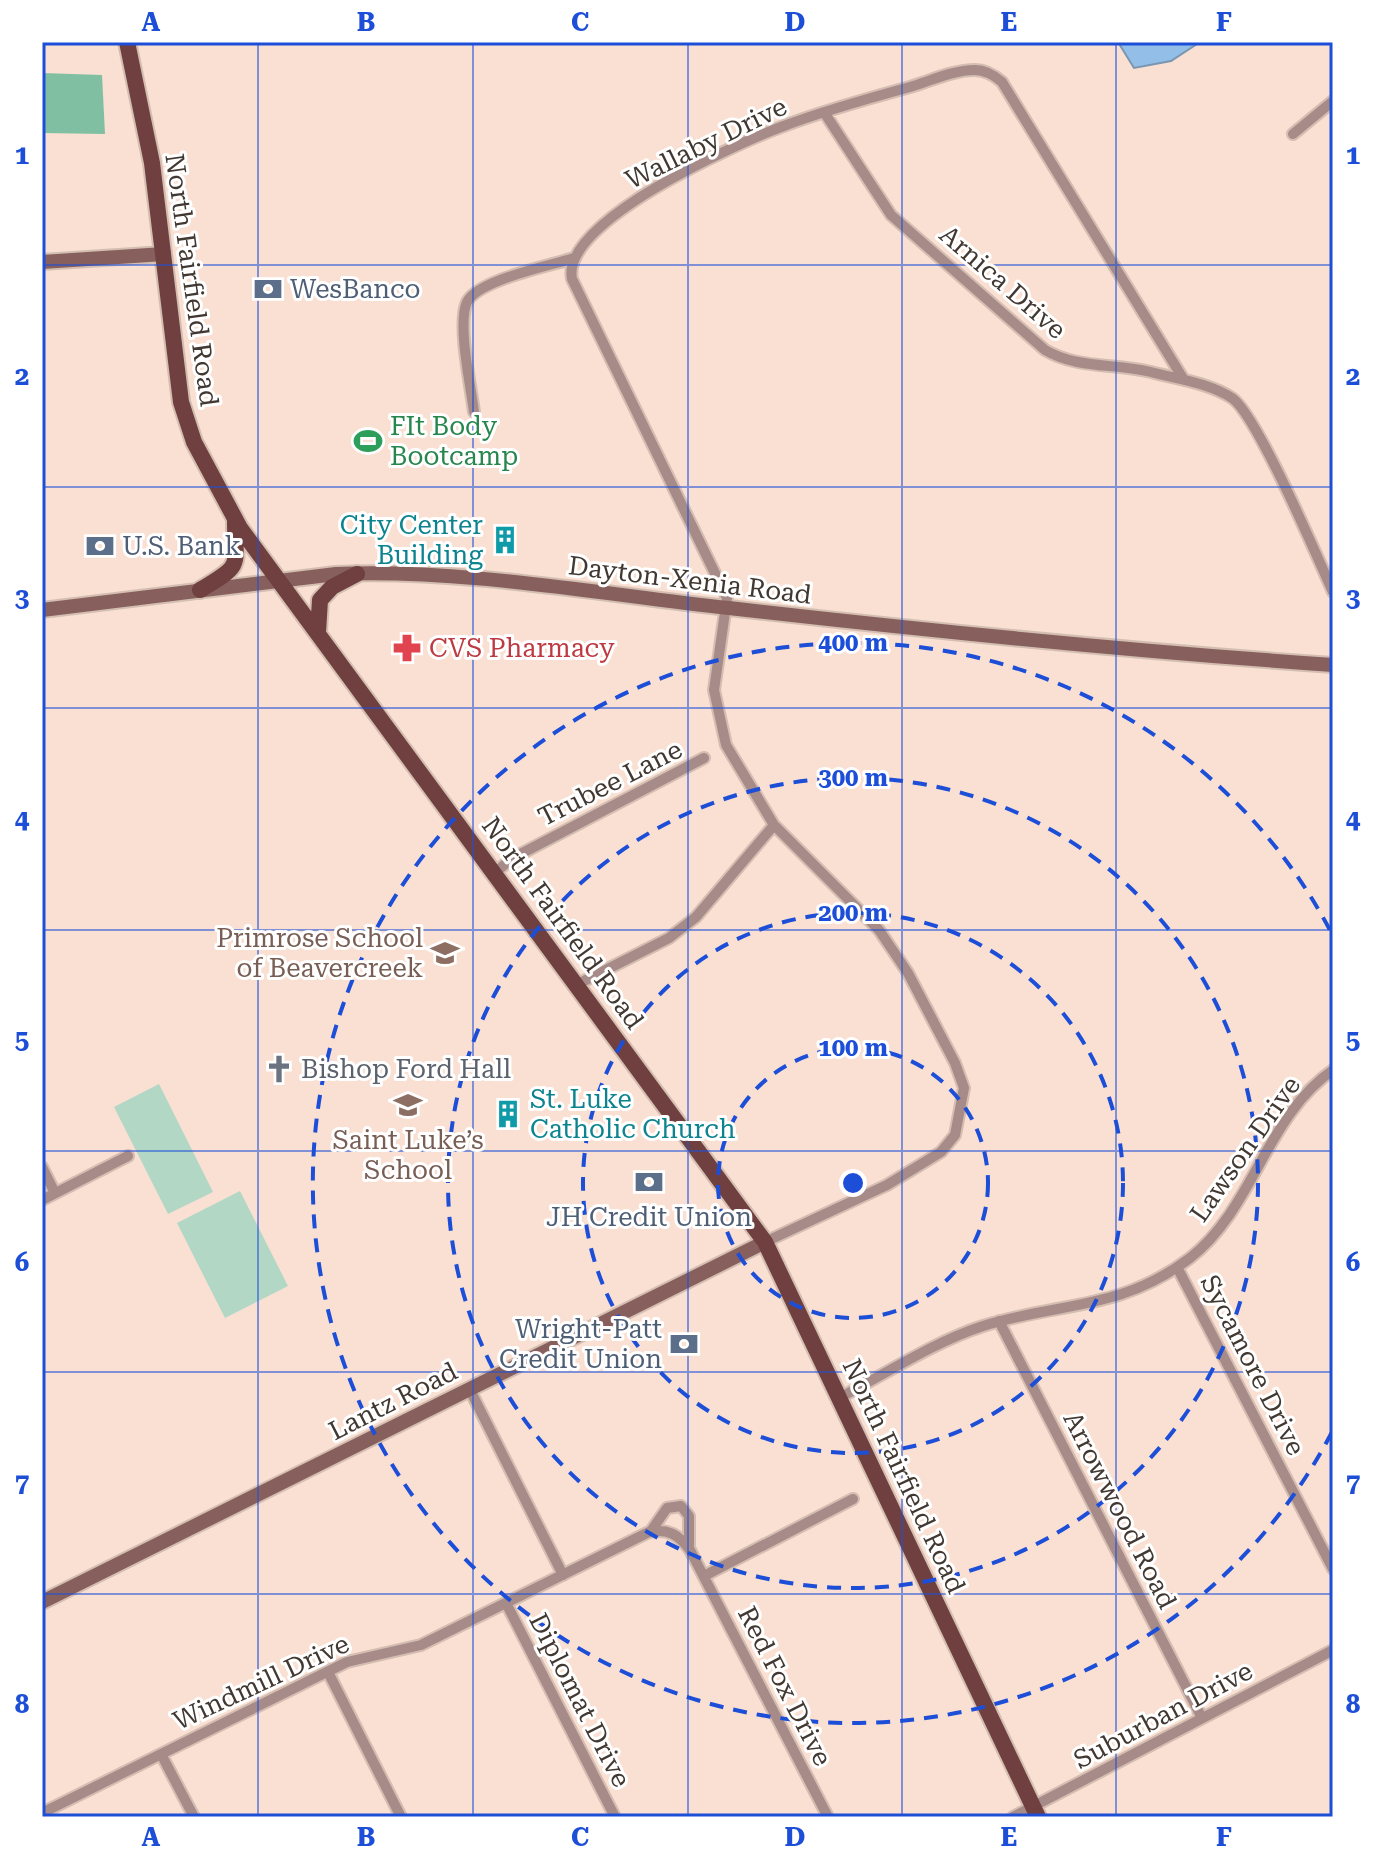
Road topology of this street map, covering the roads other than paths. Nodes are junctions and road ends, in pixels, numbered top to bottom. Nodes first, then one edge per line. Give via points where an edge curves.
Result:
1 (127, 42) edge
2 (1333, 101) edge
3 (824, 112) junction
4 (1293, 134) dead end
5 (164, 254) junction
6 (574, 258) junction
7 (42, 262) edge
8 (1184, 380) junction
9 (474, 412) dead end
10 (235, 519) junction
11 (357, 574) junction
12 (280, 582) junction
13 (200, 590) junction
14 (1333, 592) edge
15 (725, 608) junction
16 (42, 610) edge
17 (318, 632) junction
18 (1333, 665) edge
19 (704, 758) dead end
20 (774, 825) junction
21 (496, 872) junction
22 (578, 984) junction
23 (1333, 1070) edge
24 (128, 1156) dead end
25 (42, 1167) edge
26 (55, 1193) junction
27 (42, 1200) edge
28 (765, 1242) junction
29 (1177, 1267) junction
30 (999, 1321) junction
31 (470, 1390) junction
32 (841, 1397) junction
33 (853, 1499) dead end
34 (649, 1532) junction
35 (690, 1550) junction
36 (1333, 1569) edge
37 (563, 1575) junction
38 (704, 1576) junction
39 (42, 1602) edge
40 (506, 1603) junction
41 (1333, 1650) edge
42 (328, 1672) junction
43 (1202, 1718) junction
44 (161, 1754) junction
45 (1036, 1812) edge
46 (42, 1813) edge
47 (194, 1817) edge
48 (401, 1817) edge
49 (615, 1817) edge
50 (828, 1817) edge
51 (1013, 1817) edge

1 - 5 main road, North Fairfield Road
2 - 4 street
3 - 6 street, Wallaby Drive via 748,141 643,196 602,225
3 - 8 street, Arnica Drive via 891,215 1045,350 1070,362 1131,367
3 - 8 street, Wallaby Drive via 959,72 976,70 996,77
5 - 7 main road
5 - 10 main road, North Fairfield Road via 181,402 194,442
6 - 9 street via 491,284 469,299 464,317
6 - 15 street via 572,279 727,598
8 - 14 street, Arnica Drive via 1217,390 1244,410
10 - 12 main road, North Fairfield Road
10 - 13 main road via 232,570
11 - 12 main road, Dayton-Xenia Road
11 - 15 main road, Dayton-Xenia Road via 461,579
11 - 17 main road via 320,600
12 - 13 main road, Dayton-Xenia Road
12 - 17 main road, North Fairfield Road
13 - 16 main road, Dayton-Xenia Road
15 - 18 main road, Dayton-Xenia Road via 1109,649
15 - 20 street via 714,690 717,718 726,745
17 - 21 main road, North Fairfield Road
19 - 21 street, Trubee Lane via 511,859
20 - 22 street via 696,917 669,938
20 - 28 street via 879,930 908,973 964,1088 955,1135 941,1152 887,1185
21 - 22 main road, North Fairfield Road
22 - 28 main road, North Fairfield Road
23 - 29 street, Lawson Drive via 1298,1103 1225,1223
24 - 26 street
25 - 26 street
26 - 27 street
28 - 31 main road, Lantz Road
28 - 32 main road, North Fairfield Road
29 - 30 street, Lawson Drive via 1099,1303
29 - 36 street, Sycamore Drive
30 - 32 street, Lawson Drive via 966,1332
30 - 43 street, Arrowwood Road
31 - 37 street
31 - 39 main road, Lantz Road
32 - 45 main road, North Fairfield Road
33 - 38 street
34 - 35 street via 671,1532
34 - 35 street via 667,1508 681,1506 689,1516
34 - 37 street, Windmill Drive
35 - 38 street
37 - 40 street, Windmill Drive
38 - 50 street, Red Fox Drive
40 - 42 street, Windmill Drive via 421,1645 363,1656
40 - 49 street, Diplomat Drive
41 - 43 street, Suburban Drive
42 - 44 street, Windmill Drive
42 - 48 street
43 - 45 street, Suburban Drive
44 - 46 street, Windmill Drive
44 - 47 street
45 - 51 street, Suburban Drive

